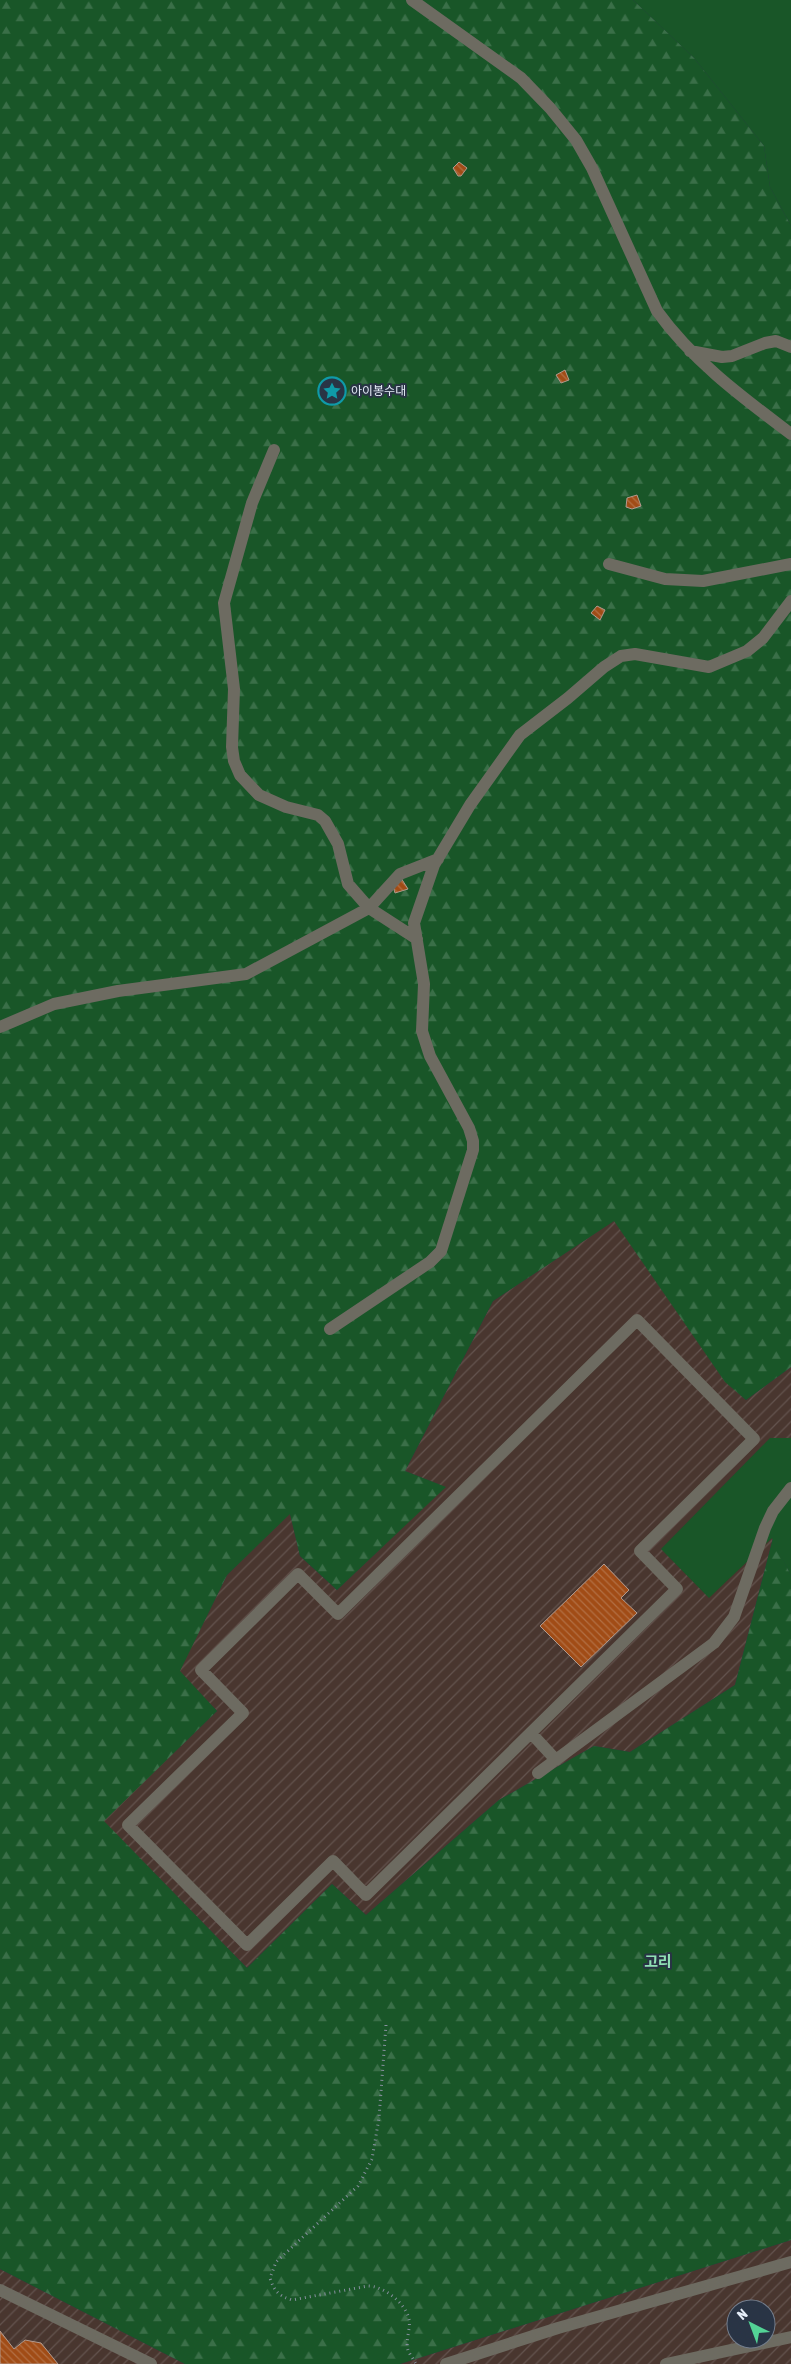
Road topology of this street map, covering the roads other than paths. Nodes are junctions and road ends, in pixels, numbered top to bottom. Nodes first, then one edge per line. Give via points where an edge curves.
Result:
1 (412, 0) edge
2 (791, 347) edge
3 (690, 351) junction
4 (791, 434) edge
5 (274, 450) dead end
6 (610, 564) dead end
7 (791, 564) edge
8 (791, 601) edge
9 (438, 859) junction
10 (366, 905) junction
11 (416, 939) junction
12 (0, 1027) edge
13 (330, 1329) dead end
14 (791, 1488) edge
15 (531, 1733) junction
16 (556, 1760) junction
17 (538, 1773) dead end
18 (791, 2262) edge
19 (0, 2290) edge
20 (791, 2337) edge
21 (151, 2364) edge
22 (446, 2364) edge
23 (666, 2364) edge

1 - 3 lane via 521,78 576,140 657,311
2 - 3 lane via 776,341 732,356
3 - 4 lane via 739,395
5 - 10 lane via 252,503 224,603 234,689 234,761 240,775 259,795 286,807 318,815 325,821 338,844 348,884
6 - 7 lane via 665,579 703,581
8 - 9 lane via 763,638 747,650 709,667 635,654 621,656 604,667 520,735 470,805
9 - 10 lane via 400,874
9 - 11 lane via 414,923
10 - 11 lane
10 - 12 lane via 246,974 118,991 54,1004
11 - 13 lane via 424,984 422,1031 430,1056 469,1128 472,1150 441,1251 430,1262
14 - 16 lane via 773,1511 765,1528 734,1617 724,1631 700,1653
15 - 15 lane via 366,1895 333,1861 247,1946 128,1825 243,1713 201,1670 298,1574 338,1614 638,1320 754,1439 640,1551 677,1589
15 - 16 lane
16 - 17 lane
18 - 22 lane via 558,2328
19 - 21 lane
20 - 23 lane

